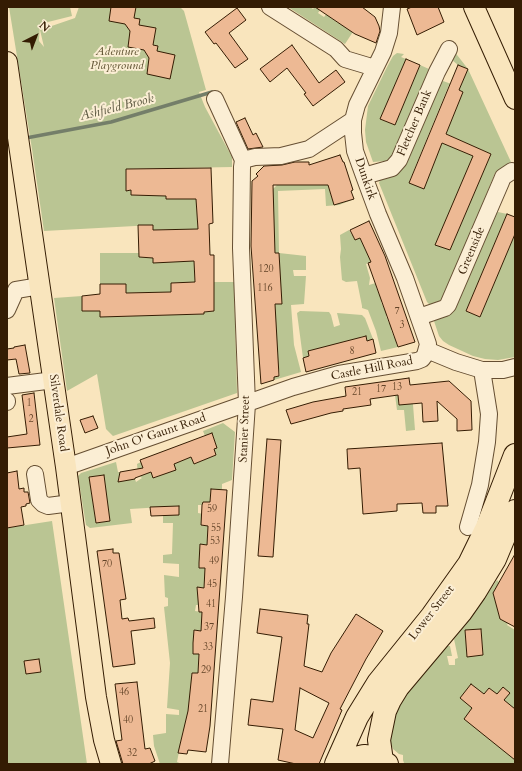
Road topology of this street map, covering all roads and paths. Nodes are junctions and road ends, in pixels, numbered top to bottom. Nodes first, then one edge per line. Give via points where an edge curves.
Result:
1 (270, 7) edge
2 (392, 7) edge
3 (474, 7) edge
4 (449, 49) dead end
5 (7, 62) edge
6 (375, 68) junction
7 (512, 87) edge
8 (215, 99) dead end
9 (353, 120) junction
10 (244, 160) junction
11 (512, 171) dead end
12 (364, 176) junction
13 (40, 286) junction
14 (7, 310) edge
15 (419, 317) junction
16 (426, 350) junction
17 (515, 367) edge
18 (482, 370) junction
19 (54, 380) junction
20 (7, 386) edge
21 (247, 404) junction
22 (515, 455) edge
23 (66, 467) junction
24 (34, 474) dead end
25 (71, 503) junction
26 (515, 511) edge
27 (468, 527) dead end
28 (384, 762) edge
29 (111, 764) edge
30 (220, 764) edge
31 (336, 764) edge
32 (344, 764) edge

1 - 6 street via 336,49 345,59
2 - 6 street, Dunkirk via 389,33
3 - 7 main road
4 - 12 street, Fletcher Bank via 436,72 399,160 392,168
5 - 13 main road, Silverdale Road
6 - 9 street, Dunkirk via 359,100
8 - 10 street
9 - 10 street via 309,149 281,156
9 - 12 street, Dunkirk via 356,151
10 - 21 street, Stanier Street via 241,248
11 - 15 street, Greenside via 503,177 448,305
12 - 15 street, Dunkirk
13 - 14 street via 16,290
13 - 19 main road, Silverdale Road
15 - 16 street, Dunkirk via 428,344
16 - 18 street, Castle Hill Road
16 - 21 street, Castle Hill Road via 422,359 417,361 340,374
17 - 18 street, Castle Hill Road
18 - 27 street via 489,414 487,442 480,485
19 - 20 street
19 - 23 main road, Silverdale Road
21 - 23 street, John O' Gaunt Road
21 - 30 street, Stanier Street
22 - 31 highway, Lower Street via 487,527 469,564 432,616 378,683 357,717
23 - 25 main road, Silverdale Road
24 - 25 street via 39,500 43,504 48,506
25 - 29 main road, Silverdale Road via 96,696
26 - 28 highway, Lower Street via 495,559 475,592 390,700 379,740
28 - 32 highway via 364,756

